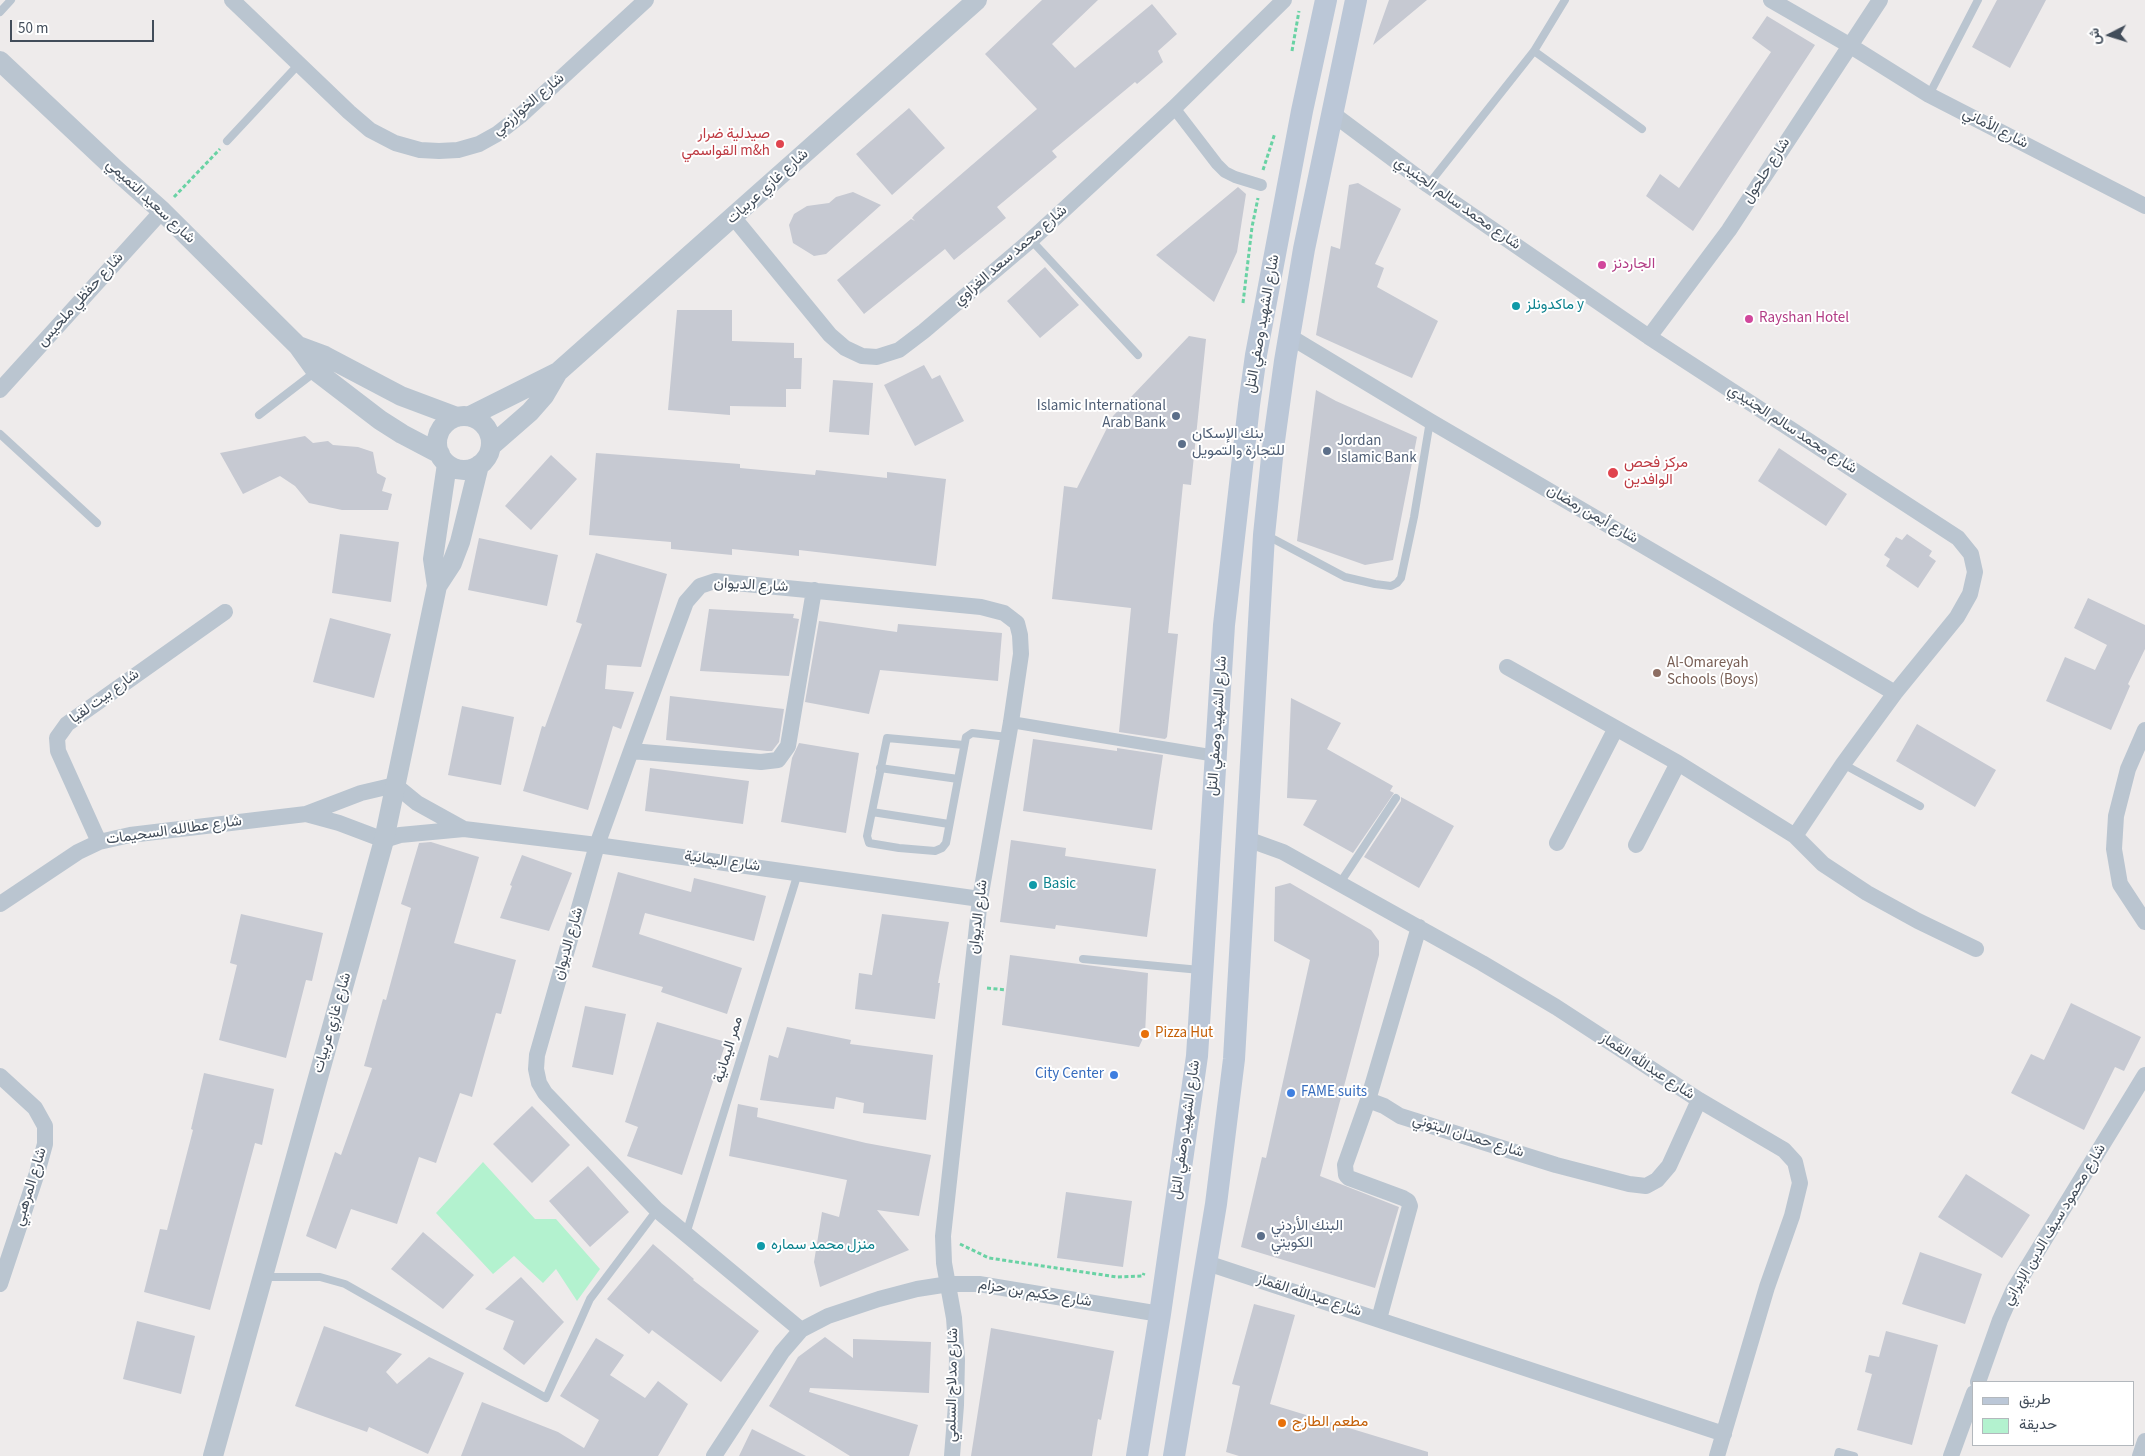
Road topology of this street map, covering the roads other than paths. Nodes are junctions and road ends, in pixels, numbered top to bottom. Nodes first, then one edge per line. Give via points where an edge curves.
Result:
1 (11, 0) edge
2 (646, 0) edge
3 (977, 0) edge
4 (1326, 0) edge
5 (1356, 0) edge
6 (1565, 0) edge
7 (1771, 0) edge
8 (1880, 0) edge
9 (1978, 0) edge
10 (1289, 2) edge
11 (241, 3) edge
12 (0, 12) edge
13 (1849, 45) junction
14 (1534, 51) junction
15 (0, 60) edge
16 (299, 64) junction
17 (1929, 95) junction
18 (1174, 108) junction
19 (1333, 114) junction
20 (1642, 129) dead end
21 (227, 141) road end
22 (1261, 185) road end
23 (1428, 185) junction
24 (2145, 206) edge
25 (162, 211) junction
26 (734, 218) junction
27 (1031, 240) junction
28 (1289, 336) junction
29 (1648, 337) junction
30 (298, 346) junction
31 (1138, 354) dead end
32 (316, 371) junction
33 (558, 372) junction
34 (0, 390) edge
35 (260, 415) dead end
36 (463, 416) junction
37 (1430, 421) junction
38 (0, 434) edge
39 (491, 446) junction
40 (443, 459) junction
41 (479, 466) junction
42 (97, 523) dead end
43 (1264, 534) junction
44 (437, 586) junction
45 (814, 590) junction
46 (225, 612) dead end
47 (1507, 667) dead end
48 (1896, 693) junction
49 (1616, 728) junction
50 (1010, 730) junction
51 (2145, 730) edge
52 (964, 745) junction
53 (631, 751) junction
54 (1216, 756) junction
55 (1678, 763) junction
56 (1843, 764) junction
57 (880, 768) junction
58 (958, 779) junction
59 (395, 785) junction
60 (1396, 798) dead end
61 (1920, 806) dead end
62 (872, 812) junction
63 (306, 814) junction
64 (949, 824) junction
65 (464, 829) junction
66 (1795, 836) junction
67 (1247, 839) junction
68 (384, 840) junction
69 (99, 842) junction
70 (1556, 843) dead end
71 (598, 844) junction
72 (1636, 846) dead end
73 (798, 873) junction
74 (1340, 882) junction
75 (980, 899) junction
76 (0, 904) edge
77 (2145, 922) edge
78 (1419, 926) junction
79 (1976, 948) dead end
80 (1083, 959) dead end
81 (1202, 970) junction
82 (2145, 1074) edge
83 (0, 1076) edge
84 (1368, 1100) junction
85 (1699, 1100) junction
86 (657, 1210) junction
87 (686, 1236) junction
88 (1207, 1262) junction
89 (262, 1277) junction
90 (0, 1284) edge
91 (949, 1284) junction
92 (1160, 1314) junction
93 (1379, 1318) junction
94 (801, 1330) junction
95 (1978, 1381) edge
96 (1972, 1398) edge
97 (1724, 1434) junction
98 (2145, 1441) edge
99 (951, 1455) edge
100 (213, 1456) edge
101 (714, 1456) edge
102 (1137, 1456) edge
103 (1174, 1456) edge
104 (1717, 1456) edge
105 (1838, 1456) edge
106 (1854, 1456) edge
107 (1951, 1456) edge
108 (2140, 1456) edge

1 - 12 lane
2 - 16 street, شارع الخوارزمي via 520,116 479,144 458,150 420,150 370,130
3 - 26 street, شارع غازي عربيات
4 - 54 main road, شارع الشهيد وصفي التل via 1300,120 1254,372 1224,625
5 - 19 main road, شارع الشهيد وصفي التل
6 - 14 lane
7 - 13 street, شارع الأماني
8 - 13 street, شارع حلحول
9 - 17 lane
10 - 18 street, شارع محمد سعد الغزاوي
11 - 16 street, شارع الخوارزمي
13 - 17 street, شارع الأماني
13 - 29 street, شارع حلحول via 1729,230
14 - 20 lane
14 - 23 lane
15 - 25 street, شارع سعيد التميمي
16 - 21 lane
17 - 24 street, شارع الأماني
18 - 22 street via 1225,172
18 - 27 street, شارع محمد سعد الغزاوي
19 - 23 street, شارع محمد سالم الجنيدي
19 - 28 main road, شارع الشهيد وصفي التل
23 - 29 street, شارع محمد سالم الجنيدي
25 - 30 street, شارع سعيد التميمي
25 - 34 street, شارع حفظي ملحيس
26 - 27 street, شارع محمد سعد الغزاوي via 830,335 845,348 862,356 877,357 899,350
26 - 33 street, شارع غازي عربيات
27 - 31 lane
28 - 37 street, شارع أيمن رمضان
28 - 43 main road, شارع الشهيد وصفي التل
29 - 48 street, شارع محمد سالم الجنيدي via 1958,538 1971,554 1975,572 1970,594 1957,617
30 - 32 street, شارع سعيد التميمي
30 - 36 street, شارع سعيد التميمي via 401,396
32 - 35 lane
32 - 40 street, شارع سعيد التميمي via 380,420
33 - 36 street, شارع غازي عربيات
33 - 39 street, شارع غازي عربيات via 530,412
36 - 39 street via 479,420 486,427
36 - 40 street via 448,421 442,427 437,445
37 - 43 lane via 1414,517 1401,578 1397,583 1391,586 1345,577
37 - 48 street, شارع أيمن رمضان
38 - 42 lane
39 - 41 street via 488,457
40 - 41 street via 457,469
40 - 44 street, شارع غازي عربيات via 433,559
41 - 44 street, شارع غازي عربيات via 452,563
43 - 67 main road, شارع الشهيد وصفي التل
44 - 59 street, شارع غازي عربيات
45 - 50 street, شارع الديوان via 981,607 1004,613 1017,623 1021,654
45 - 53 street, شارع الديوان via 714,581 700,586 686,602
45 - 53 street via 788,746 778,760 762,762
46 - 69 street, شارع بيت لقيا via 67,724 57,738 58,751
47 - 49 street
48 - 56 street, شارع محمد سالم الجنيدي
49 - 55 street
49 - 70 street
50 - 52 lane via 972,733 966,737
50 - 54 street
50 - 75 street, شارع الديوان
51 - 77 street via 2128,769 2116,816 2114,849 2120,884
52 - 57 lane via 887,738
52 - 58 lane
53 - 71 street, شارع الديوان
54 - 81 main road, شارع الشهيد وصفي التل
55 - 66 street
55 - 72 street
56 - 61 lane
56 - 66 street, شارع محمد سالم الجنيدي
57 - 58 lane
57 - 62 lane
58 - 64 lane
59 - 63 street, شارع عطالله السحيمات via 361,793
59 - 65 street, شارع اليمانية via 418,803
59 - 68 street, شارع غازي عربيات
60 - 74 lane
62 - 64 lane
62 - 64 lane via 867,836 869,844 935,851 946,843
63 - 68 street, شارع عطالله السحيمات
63 - 69 street, شارع عطالله السحيمات via 130,835
65 - 68 street, شارع اليمانية via 400,835
65 - 71 street, شارع اليمانية
66 - 79 street via 1823,864 1867,893
67 - 74 street, شارع عبدالله القماز via 1283,852
67 - 88 main road, شارع الشهيد وصفي التل via 1234,1059
68 - 89 street, شارع غازي عربيات
69 - 76 street, شارع عطالله السحيمات via 78,852
71 - 73 street, شارع اليمانية
71 - 86 street, شارع الديوان via 537,1055 536,1069 545,1093
73 - 75 street, شارع اليمانية
73 - 87 lane, ممر اليمانية
74 - 78 street, شارع عبدالله القماز
75 - 91 street, شارع الديوان via 943,1236
78 - 84 street
78 - 85 street, شارع عبدالله القماز via 1556,1008
80 - 81 lane
81 - 92 main road, شارع الشهيد وصفي التل via 1197,1056
82 - 95 street, شارع محمود سيف الدين الإيراني via 2013,1291
83 - 90 street, شارع المرهبي via 35,1108 45,1126 45,1144
84 - 85 street, شارع حمدان البتوني via 1400,1116 1519,1153 1646,1186 1657,1180 1668,1166
84 - 93 street via 1345,1172 1349,1178 1403,1198 1410,1206
85 - 97 street, شارع عبدالله القماز via 1784,1150 1795,1162 1800,1183
86 - 87 street, شارع الديوان
86 - 89 lane via 590,1299 546,1398 344,1284 320,1277
87 - 94 street, شارع الديوان
88 - 93 street, شارع عبدالله القماز
88 - 103 main road, شارع الشهيد وصفي التل
89 - 100 street, شارع غازي عربيات
91 - 92 street, شارع حكيم بن حزام via 1008,1287
91 - 94 street, شارع حكيم بن حزام via 879,1299 828,1316
91 - 99 street, شارع مدلاج السلمي via 957,1359
92 - 102 main road, شارع الشهيد وصفي التل
93 - 97 street, شارع عبدالله القماز
94 - 101 street, شارع حكيم بن حزام via 782,1352
96 - 107 street
97 - 104 street, شارع عبدالله القماز
98 - 108 street
105 - 106 lane via 1839,1452

